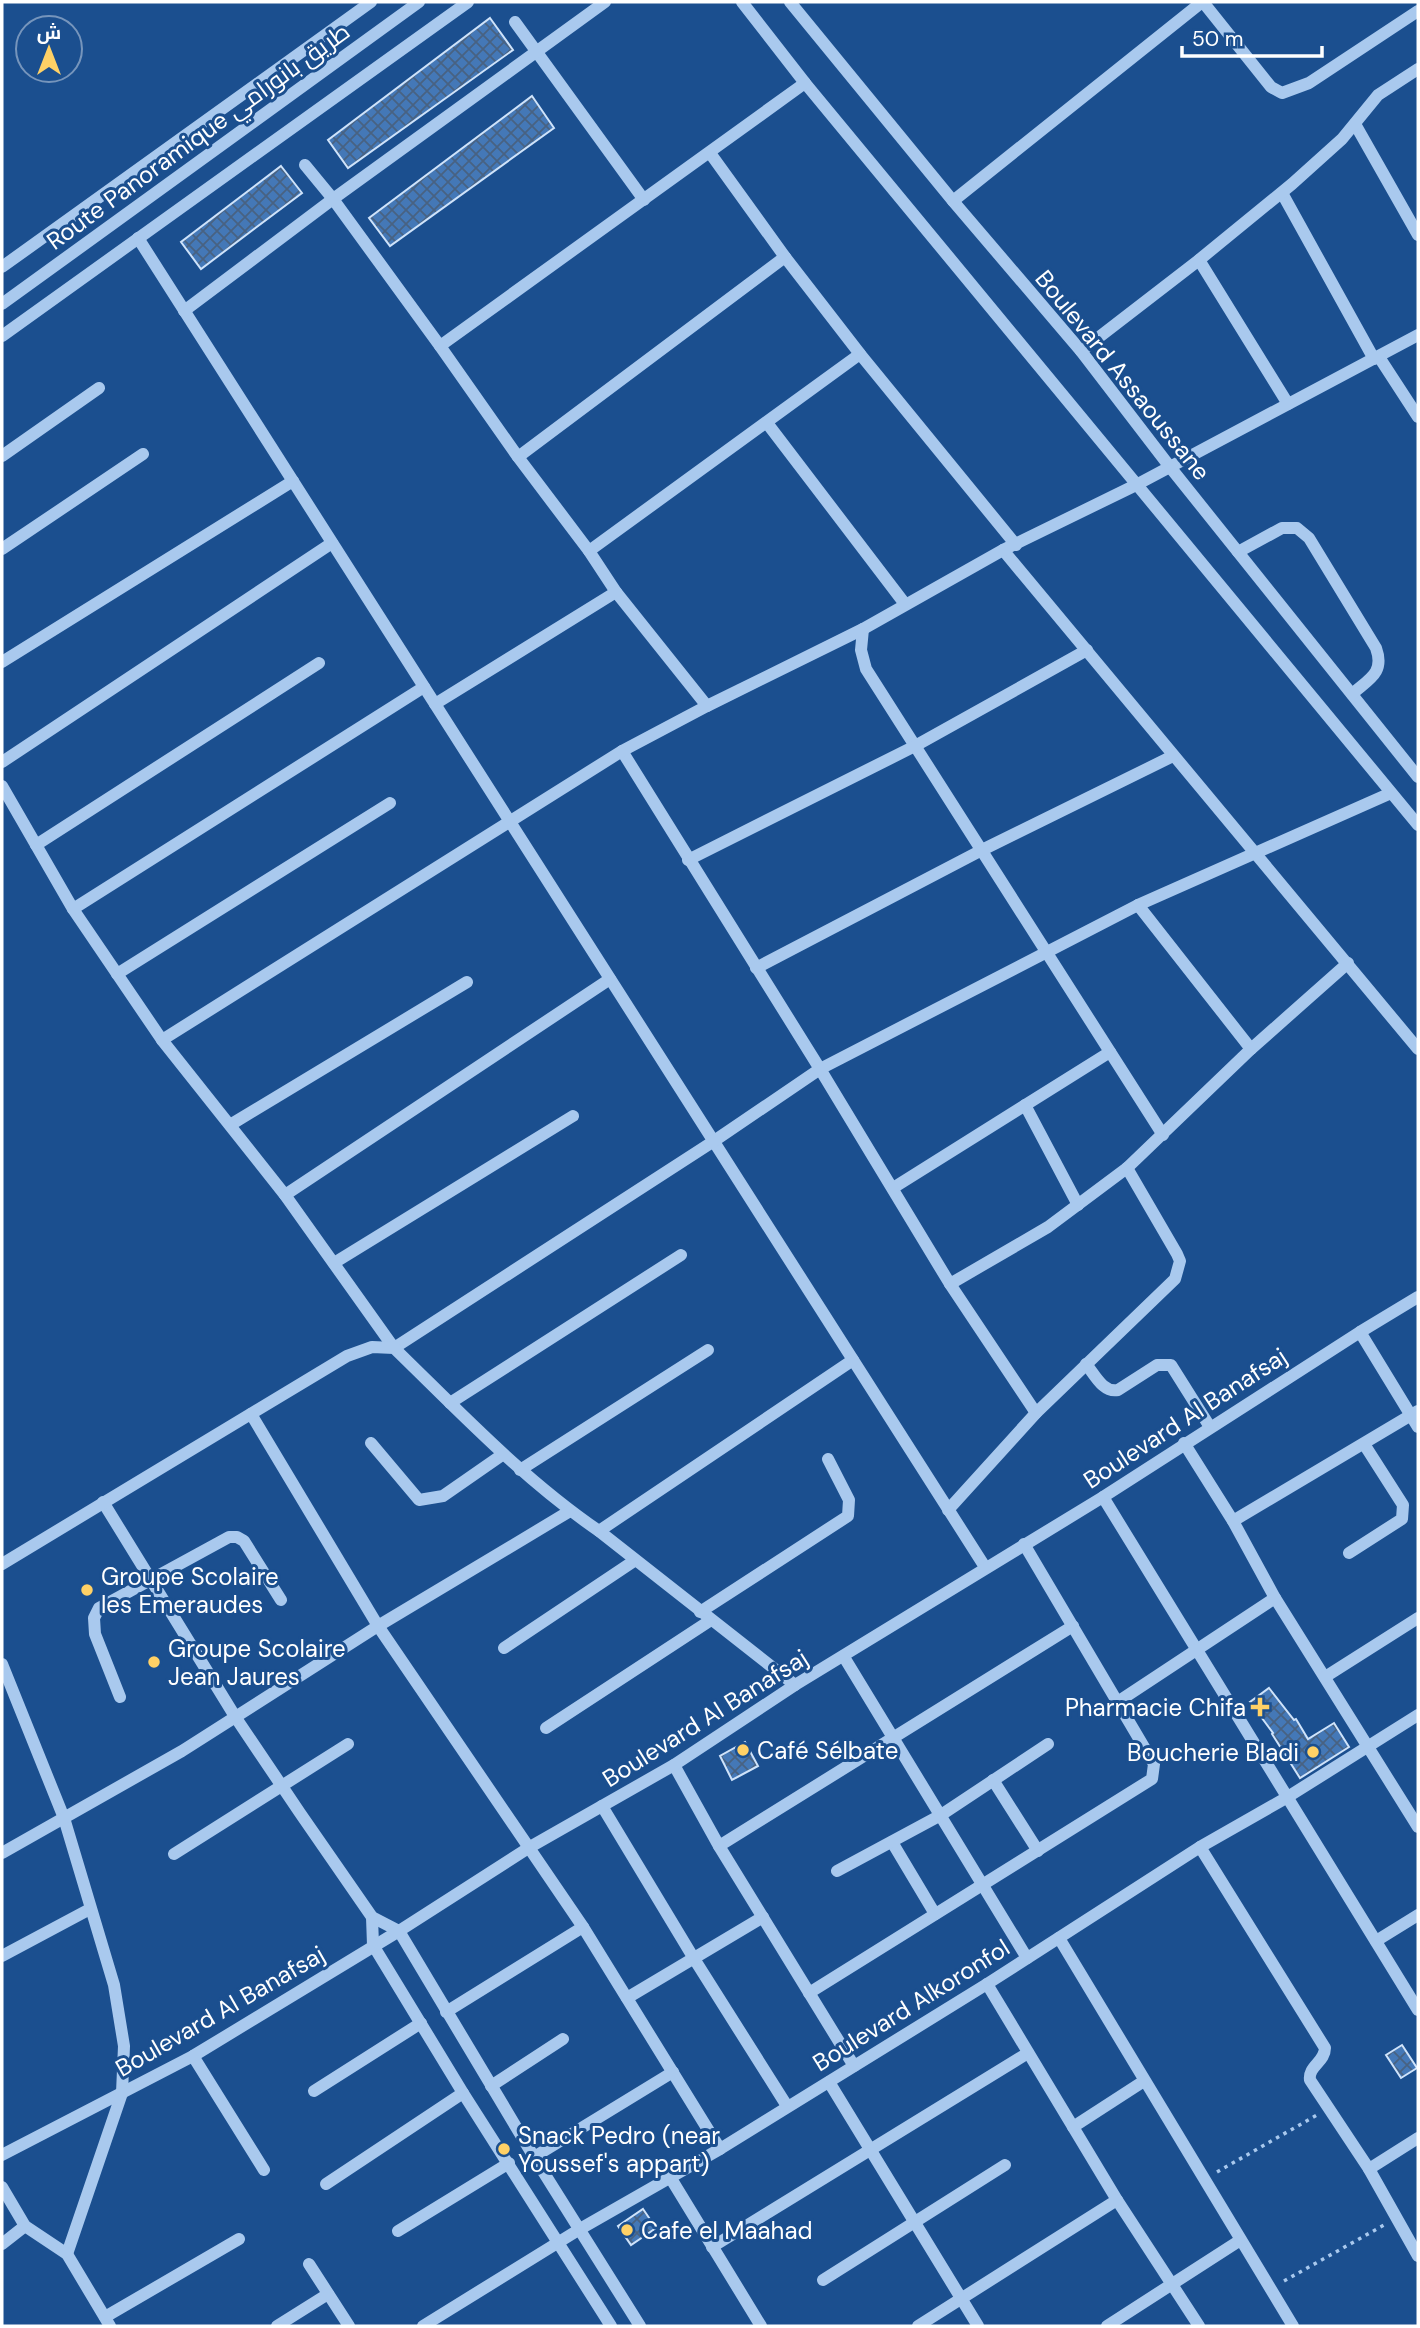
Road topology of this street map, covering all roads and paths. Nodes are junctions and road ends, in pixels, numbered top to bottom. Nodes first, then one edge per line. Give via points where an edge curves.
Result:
1 (371, 2) edge
2 (419, 2) edge
3 (468, 2) edge
4 (605, 2) edge
5 (742, 2) edge
6 (790, 2) edge
7 (1202, 2) edge
8 (1418, 11) edge
9 (515, 22) dead end
10 (536, 51) junction
11 (1418, 69) edge
12 (805, 83) junction
13 (1355, 124) junction
14 (710, 153) junction
15 (305, 164) dead end
16 (1282, 192) junction
17 (333, 199) junction
18 (644, 200) junction
19 (953, 201) junction
20 (1418, 234) edge
21 (138, 239) junction
22 (785, 257) junction
23 (1199, 260) junction
24 (2, 267) edge
25 (2, 304) edge
26 (184, 311) junction
27 (1418, 335) edge
28 (2, 336) edge
29 (440, 346) junction
30 (1081, 351) junction
31 (860, 354) junction
32 (1376, 358) junction
33 (99, 388) dead end
34 (1289, 404) junction
35 (1418, 417) edge
36 (767, 423) junction
37 (143, 454) dead end
38 (2, 456) edge
39 (518, 457) junction
40 (1170, 467) junction
41 (293, 481) junction
42 (1136, 485) junction
43 (332, 543) junction
44 (1009, 547) junction
45 (2, 549) edge
46 (589, 551) junction
47 (1238, 552) junction
48 (615, 592) junction
49 (905, 604) junction
50 (863, 629) junction
51 (1087, 650) junction
52 (2, 662) edge
53 (319, 663) dead end
54 (424, 687) junction
55 (1352, 694) junction
56 (435, 704) junction
57 (707, 706) junction
58 (915, 746) junction
59 (622, 751) junction
60 (1173, 756) junction
61 (2, 762) edge
62 (1418, 777) edge
63 (2, 786) edge
64 (1391, 793) junction
65 (390, 803) dead end
66 (509, 821) junction
67 (1418, 825) edge
68 (36, 845) junction
69 (982, 850) junction
70 (1254, 853) junction
71 (688, 860) junction
72 (1138, 905) junction
73 (73, 909) junction
74 (1046, 951) junction
75 (1348, 962) junction
76 (756, 968) junction
77 (117, 974) junction
78 (610, 979) junction
79 (467, 982) dead end
80 (162, 1040) junction
81 (1418, 1048) edge
82 (1251, 1049) junction
83 (1110, 1052) junction
84 (820, 1069) junction
85 (1025, 1105) junction
86 (573, 1116) dead end
87 (230, 1125) junction
88 (1163, 1135) junction
89 (714, 1142) junction
90 (1127, 1168) junction
91 (892, 1188) junction
92 (285, 1195) junction
93 (1078, 1205) junction
94 (681, 1255) dead end
95 (334, 1263) junction
96 (950, 1284) junction
97 (1418, 1297) edge
98 (1360, 1332) junction
99 (394, 1348) junction
100 (708, 1350) dead end
101 (853, 1360) junction
102 (1086, 1364) junction
103 (450, 1403) junction
104 (1036, 1413) junction
105 (1415, 1413) edge
106 (251, 1415) junction
107 (1210, 1427) junction
108 (1418, 1427) edge
109 (371, 1443) dead end
110 (1184, 1443) junction
111 (1364, 1444) junction
112 (502, 1455) junction
113 (828, 1459) dead end
114 (520, 1470) junction
115 (1103, 1497) junction
116 (103, 1502) junction
117 (948, 1510) junction
118 (570, 1511) junction
119 (1233, 1521) junction
120 (599, 1531) junction
121 (1024, 1544) junction
122 (1349, 1553) dead end
123 (634, 1561) junction
124 (2, 1564) edge
125 (985, 1567) junction
126 (152, 1581) junction
127 (1275, 1598) junction
128 (281, 1600) dead end
129 (706, 1616) junction
130 (1418, 1618) edge
131 (378, 1626) junction
132 (1073, 1626) junction
133 (505, 1648) dead end
134 (1196, 1651) junction
135 (844, 1657) junction
136 (2, 1664) edge
137 (1325, 1677) junction
138 (795, 1685) junction
139 (120, 1697) dead end
140 (1116, 1703) junction
141 (1418, 1715) edge
142 (236, 1718) junction
143 (546, 1728) dead end
144 (895, 1738) junction
145 (348, 1744) dead end
146 (1048, 1744) dead end
147 (1368, 1746) junction
148 (674, 1765) junction
149 (993, 1780) junction
150 (282, 1787) junction
151 (1286, 1798) junction
152 (602, 1807) junction
153 (941, 1815) junction
154 (64, 1818) junction
155 (1416, 1820) edge
156 (891, 1842) junction
157 (719, 1846) junction
158 (530, 1847) junction
159 (1200, 1847) junction
160 (1038, 1851) junction
161 (2, 1853) edge
162 (174, 1854) dead end
163 (837, 1871) dead end
164 (983, 1884) junction
165 (90, 1909) junction
166 (935, 1914) junction
167 (1418, 1915) edge
168 (372, 1917) junction
169 (762, 1917) junction
170 (583, 1927) junction
171 (399, 1931) junction
172 (1059, 1938) junction
173 (1376, 1941) junction
174 (373, 1945) junction
175 (2, 1956) edge
176 (693, 1957) junction
177 (1027, 1958) junction
178 (987, 1984) junction
179 (809, 1993) junction
180 (627, 1998) junction
181 (1418, 2010) edge
182 (446, 2012) junction
183 (422, 2023) junction
184 (563, 2039) dead end
185 (1028, 2053) junction
186 (193, 2056) junction
187 (853, 2066) junction
188 (673, 2072) junction
189 (1144, 2081) junction
190 (829, 2082) junction
191 (491, 2086) junction
192 (314, 2091) dead end
193 (122, 2093) junction
194 (463, 2093) junction
195 (788, 2106) junction
196 (1329, 2108) junction
197 (1073, 2127) junction
198 (1418, 2138) edge
199 (720, 2149) junction
200 (872, 2149) junction
201 (2, 2155) edge
202 (534, 2157) junction
203 (509, 2163) junction
204 (1005, 2165) dead end
205 (1368, 2169) junction
206 (264, 2170) dead end
207 (670, 2177) junction
208 (1203, 2179) junction
209 (326, 2183) dead end
210 (2, 2187) edge
211 (1116, 2200) junction
212 (1397, 2218) junction
213 (916, 2223) junction
214 (25, 2226) junction
215 (580, 2229) junction
216 (398, 2231) dead end
217 (239, 2239) dead end
218 (1239, 2241) junction
219 (558, 2242) junction
220 (2, 2244) edge
221 (712, 2247) junction
222 (68, 2254) junction
223 (1418, 2256) edge
224 (309, 2264) dead end
225 (823, 2280) dead end
226 (1173, 2286) junction
227 (1269, 2289) junction
228 (328, 2294) junction
229 (962, 2300) junction
230 (107, 2322) edge
231 (758, 2323) edge
232 (276, 2326) edge
233 (349, 2326) edge
234 (423, 2326) edge
235 (611, 2326) edge
236 (640, 2326) edge
237 (744, 2326) edge
238 (918, 2326) edge
239 (978, 2326) edge
240 (1107, 2326) edge
241 (1199, 2326) edge
242 (1293, 2326) edge

1 - 24 street, Route Panoramique طريق بانورامي
2 - 25 street, Route Panoramique طريق بانورامي
3 - 21 street
4 - 10 street
5 - 12 street
6 - 19 street, Boulevard Assaoussane
7 - 8 street via 1271,87 1282,93 1309,83
7 - 19 street
9 - 10 street
10 - 17 street
10 - 18 street
11 - 13 street via 1378,95
12 - 14 street
12 - 42 street
13 - 16 street
13 - 20 street
14 - 18 street
14 - 22 street
15 - 17 street
16 - 23 street
16 - 32 street
17 - 26 street
17 - 29 street
18 - 29 street
19 - 30 street, Boulevard Assaoussane
21 - 26 street
21 - 28 street
22 - 31 street
22 - 39 street
23 - 30 street
23 - 34 street
26 - 41 street
27 - 32 street
29 - 39 street
30 - 40 street, Boulevard Assaoussane
31 - 36 street
31 - 44 street
32 - 34 street
32 - 35 street
33 - 38 street
34 - 40 street
36 - 46 street
36 - 49 street
37 - 45 street
39 - 46 street
40 - 42 street
40 - 47 street, Boulevard Assaoussane
41 - 43 street
41 - 52 street
42 - 44 street
42 - 64 street
43 - 54 street
43 - 61 street
44 - 49 street
44 - 51 street
46 - 48 street
47 - 55 street, Boulevard Assaoussane
47 - 55 street via 1282,528 1297,528 1309,538 1381,660 1378,671
48 - 56 street
48 - 57 street
49 - 50 street
50 - 57 street
50 - 58 street via 861,650 866,669
51 - 58 street
51 - 60 street
53 - 68 street
54 - 56 street
54 - 73 street
55 - 62 street, Boulevard Assaoussane
56 - 66 street
57 - 59 street
58 - 69 street
58 - 71 street
59 - 66 street
59 - 71 street
60 - 69 street
60 - 70 street
63 - 68 street
64 - 67 street
64 - 70 street
65 - 77 street
66 - 78 street
66 - 80 street
68 - 73 street
69 - 74 street
69 - 76 street
70 - 72 street
70 - 75 street
71 - 76 street
72 - 74 street
72 - 82 street
73 - 77 street
74 - 83 street
74 - 84 street
75 - 81 street
75 - 82 street
76 - 84 street
77 - 80 street
78 - 89 street
78 - 92 street
79 - 87 street
80 - 87 street
82 - 88 street
83 - 85 street
83 - 88 street
84 - 89 street
84 - 91 street
85 - 91 street
85 - 93 street
86 - 95 street
87 - 92 street
88 - 90 street
89 - 99 street
89 - 101 street
90 - 93 street
90 - 102 street via 1177,1254 1179,1270
91 - 96 street
92 - 95 street
93 - 96 street
94 - 103 street
95 - 99 street
96 - 104 street
97 - 98 street, Boulevard Al Banafsaj
98 - 105 street
98 - 107 street, Boulevard Al Banafsaj
99 - 103 street
99 - 106 street via 372,1347 347,1356
100 - 114 street
101 - 117 street
101 - 120 street
102 - 104 street
102 - 107 street via 1111,1391 1157,1365 1171,1365
103 - 112 street
104 - 117 street
105 - 108 street
105 - 111 street
106 - 116 street
106 - 131 street
107 - 110 street, Boulevard Al Banafsaj
109 - 112 street via 419,1500 443,1496
110 - 115 street, Boulevard Al Banafsaj
110 - 119 street
111 - 119 street
111 - 122 street via 1404,1513 1402,1520
112 - 114 street
113 - 129 street via 849,1500 848,1516
114 - 118 street
115 - 121 street, Boulevard Al Banafsaj
115 - 134 street
116 - 124 street
116 - 126 street
117 - 125 street
118 - 120 street
118 - 131 street
119 - 127 street
120 - 123 street
121 - 125 street, Boulevard Al Banafsaj
121 - 132 street
123 - 129 street
123 - 133 street
125 - 135 street, Boulevard Al Banafsaj
126 - 128 street via 229,1537 237,1537
126 - 139 street via 99,1608 94,1618 95,1634
126 - 142 street
127 - 134 street
127 - 137 street
129 - 138 street
129 - 143 street
130 - 137 street
131 - 142 street
131 - 158 street
132 - 140 street
132 - 144 street
134 - 140 street
134 - 151 street
135 - 138 street, Boulevard Al Banafsaj
135 - 144 street
136 - 154 street
137 - 147 street
138 - 148 street, Boulevard Al Banafsaj
140 - 160 street via 1154,1764 1152,1779
141 - 147 street, Boulevard Alkoronfol
142 - 150 street
142 - 154 street
144 - 153 street
144 - 157 street
145 - 150 street
146 - 149 street
147 - 151 street, Boulevard Alkoronfol
147 - 155 street
148 - 152 street, Boulevard Al Banafsaj
148 - 157 street
149 - 153 street
149 - 160 street
150 - 162 street
150 - 168 street
151 - 159 street, Boulevard Alkoronfol
151 - 173 street
152 - 158 street, Boulevard Al Banafsaj
152 - 176 street
153 - 156 street
153 - 164 street
154 - 161 street
154 - 165 street
156 - 163 street
156 - 166 street
157 - 169 street
158 - 170 street
158 - 171 street, Boulevard Al Banafsaj
159 - 172 street, Boulevard Alkoronfol
159 - 196 street via 1325,2048 1324,2057 1309,2076
160 - 164 street
164 - 166 street
164 - 177 street
165 - 175 street
165 - 193 street via 114,1985 124,2046
166 - 179 street
167 - 173 street
168 - 171 street
168 - 174 street
169 - 176 street
169 - 179 street
170 - 180 street
170 - 182 street
171 - 174 street, Boulevard Al Banafsaj
171 - 182 street
172 - 177 street, Boulevard Alkoronfol
172 - 189 street
173 - 181 street
174 - 183 street
174 - 186 street, Boulevard Al Banafsaj
176 - 180 street
176 - 195 street
177 - 178 street, Boulevard Alkoronfol
178 - 185 street
178 - 187 street, Boulevard Alkoronfol
179 - 187 street
180 - 188 street
182 - 191 street
183 - 192 street
183 - 194 street
184 - 191 street
185 - 197 street
185 - 200 street
186 - 193 street, Boulevard Al Banafsaj
186 - 206 street
187 - 190 street, Boulevard Alkoronfol
188 - 199 street
188 - 202 street
189 - 197 street
189 - 208 street
190 - 195 street, Boulevard Alkoronfol
190 - 200 street
191 - 202 street
193 - 201 street, Boulevard Al Banafsaj
193 - 222 street
194 - 203 street
194 - 209 street
195 - 199 street, Boulevard Alkoronfol
196 - 205 street
196 - 208 path
197 - 211 street
198 - 205 street
199 - 207 street, Boulevard Alkoronfol
200 - 213 street
200 - 221 street
202 - 215 street
203 - 216 street
203 - 219 street
204 - 213 street
205 - 212 street
207 - 215 street, Boulevard Alkoronfol
207 - 221 street
208 - 218 street
210 - 214 street
211 - 226 street
211 - 229 street
212 - 223 street
212 - 227 path
213 - 225 street
213 - 229 street
214 - 220 street
214 - 222 street
215 - 219 street, Boulevard Alkoronfol
215 - 236 street
217 - 230 street
218 - 226 street
218 - 227 street
219 - 234 street, Boulevard Alkoronfol
219 - 235 street
221 - 231 street
222 - 230 street
224 - 228 street
226 - 240 street
226 - 241 street
227 - 242 street
228 - 232 street
228 - 233 street
229 - 238 street
229 - 239 street
231 - 237 street

